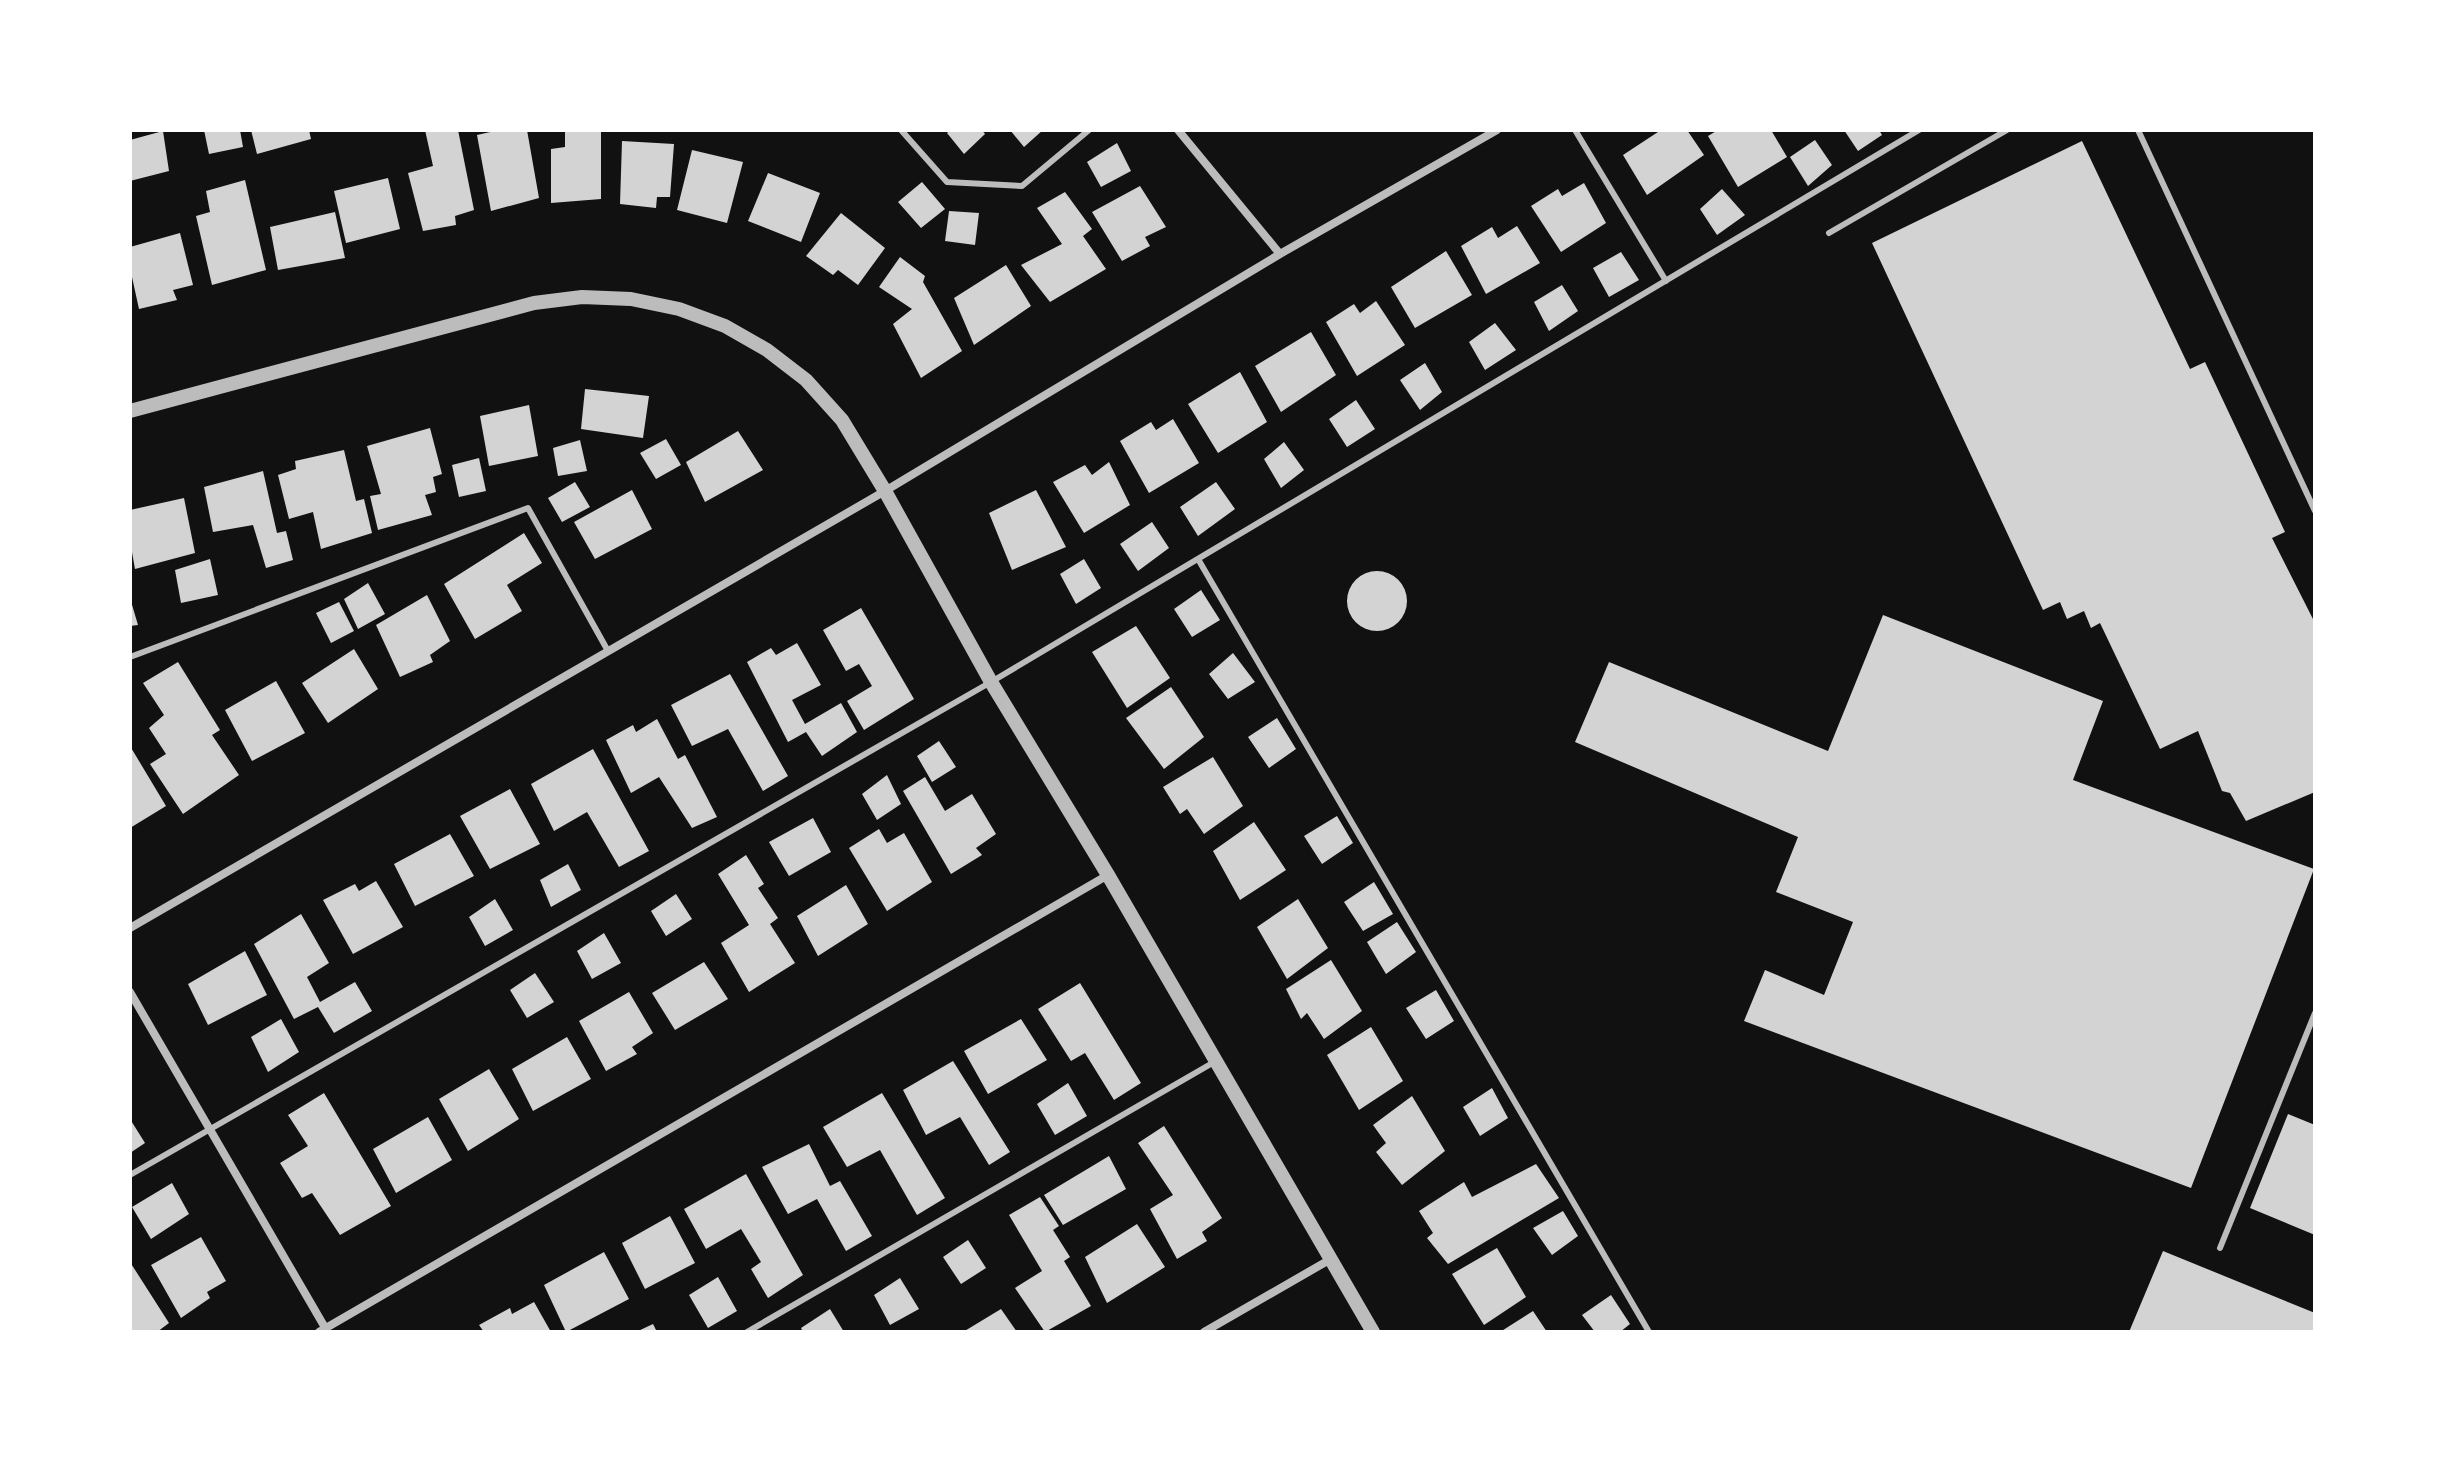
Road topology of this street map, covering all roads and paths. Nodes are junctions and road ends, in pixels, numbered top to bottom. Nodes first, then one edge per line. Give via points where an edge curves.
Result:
1 (901, 130) edge
2 (1089, 130) edge
3 (1178, 130) edge
4 (1497, 130) edge
5 (1575, 130) edge
6 (1919, 130) edge
7 (2007, 130) edge
8 (2138, 130) edge
9 (1829, 233) dead end
10 (1280, 254) junction
11 (1666, 281) junction
12 (130, 411) edge
13 (885, 491) junction
14 (2315, 511) edge
15 (1198, 559) junction
16 (608, 651) junction
17 (130, 657) edge
18 (991, 682) junction
19 (1108, 875) junction
20 (130, 928) edge
21 (130, 992) edge
22 (2315, 1013) edge
23 (1216, 1061) junction
24 (209, 1129) junction
25 (130, 1175) edge
26 (2220, 1248) dead end
27 (1331, 1259) junction
28 (324, 1331) edge
29 (747, 1332) edge
30 (1204, 1332) edge
31 (1373, 1332) edge
32 (1649, 1332) edge

1 - 2 lane via 947,182 1022,186
3 - 10 street
4 - 10 street
5 - 11 lane
6 - 11 lane
7 - 9 lane
8 - 14 lane
10 - 13 street
11 - 15 lane
12 - 13 street via 534,303 582,297 631,299 725,326 767,350 806,380 842,420
13 - 16 street
13 - 18 street
15 - 18 lane
15 - 32 lane
16 - 17 lane via 528,508
16 - 20 street
18 - 19 street
18 - 24 lane
19 - 23 street
19 - 28 street
21 - 24 street
22 - 26 lane
23 - 27 street
23 - 29 lane
24 - 25 lane
24 - 28 street
27 - 30 street
27 - 31 street

